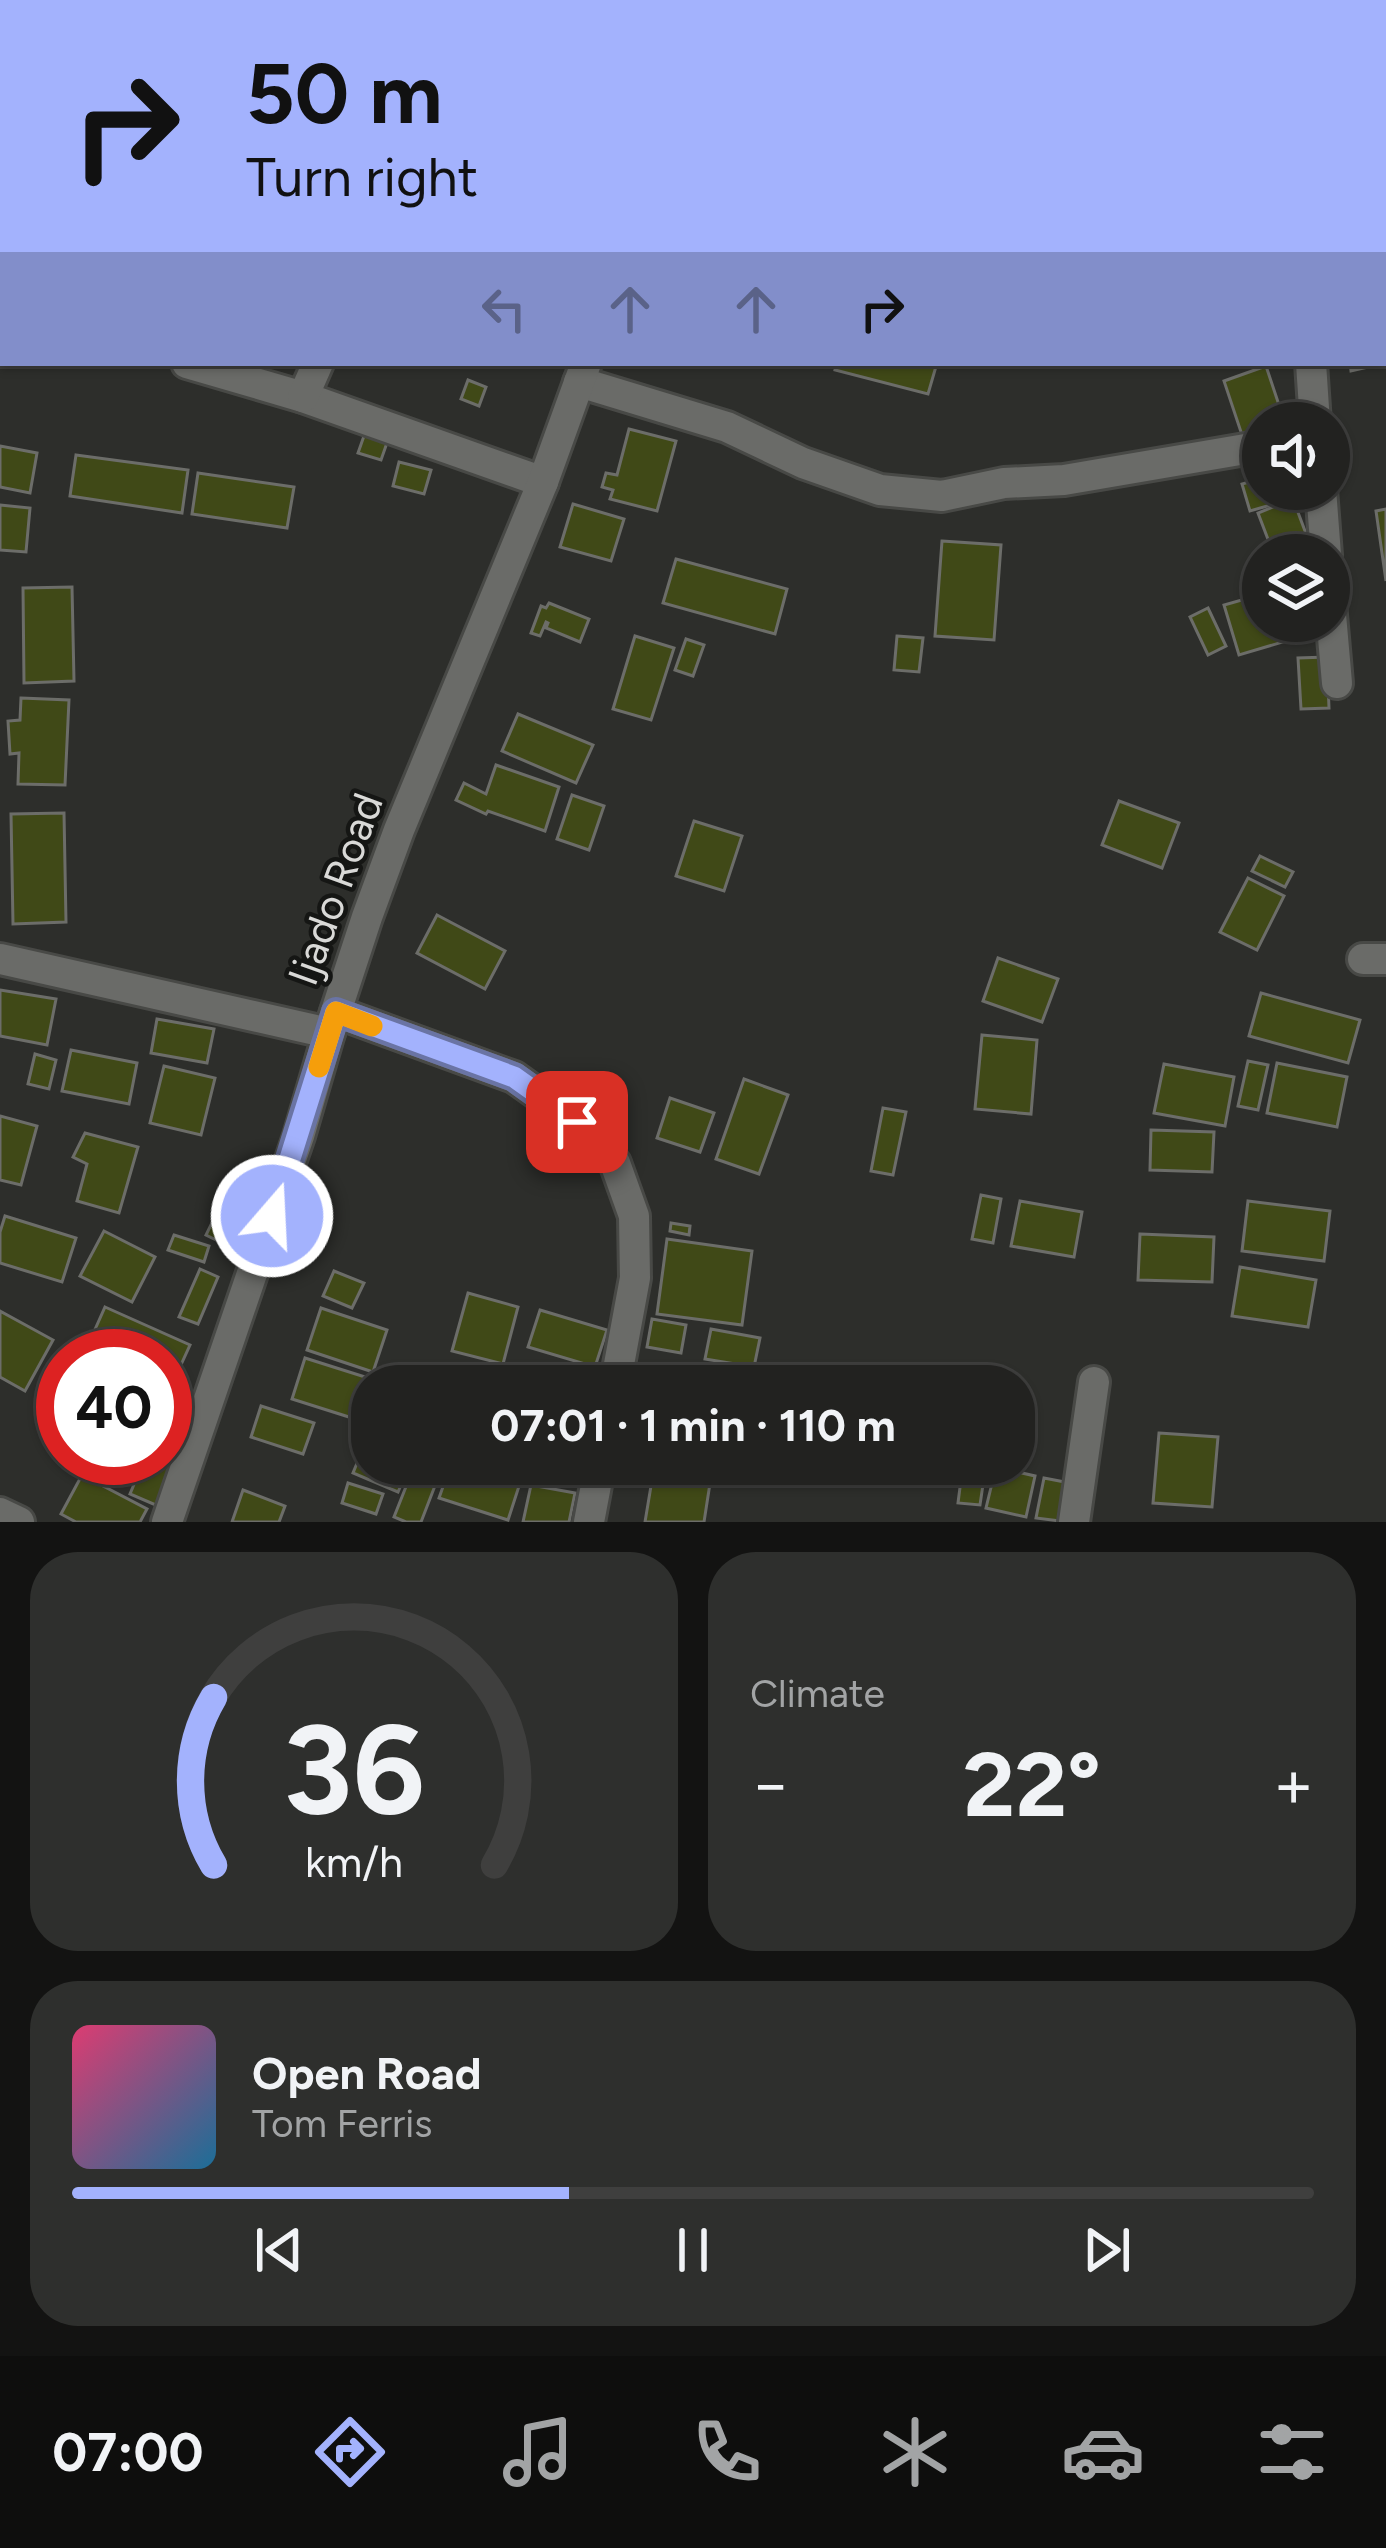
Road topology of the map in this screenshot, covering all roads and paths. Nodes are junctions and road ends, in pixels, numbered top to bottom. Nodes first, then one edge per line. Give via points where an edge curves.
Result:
1 (197, 366) edge
2 (317, 366) edge
3 (1311, 366) edge
4 (583, 372) edge
5 (303, 397) junction
6 (1314, 402) edge
7 (1242, 450) edge
8 (543, 482) junction
9 (1333, 642) edge
10 (1336, 683) dead end
11 (0, 959) edge
12 (332, 1023) junction
13 (619, 1365) edge
14 (1094, 1382) dead end
15 (596, 1485) edge
16 (0, 1513) edge
17 (20, 1522) edge
18 (167, 1522) edge
19 (589, 1522) edge
20 (1074, 1522) edge

1 - 5 street
2 - 5 street
3 - 6 street
4 - 7 street via 880,490 942,496
4 - 8 street, Ijado Road
5 - 8 street
8 - 12 street, Ijado Road via 399,830
9 - 10 street
11 - 12 street
12 - 13 street via 514,1077 577,1122 614,1163 634,1216 635,1278
12 - 18 street, Ijado Road
14 - 20 street
15 - 19 street
16 - 17 street

